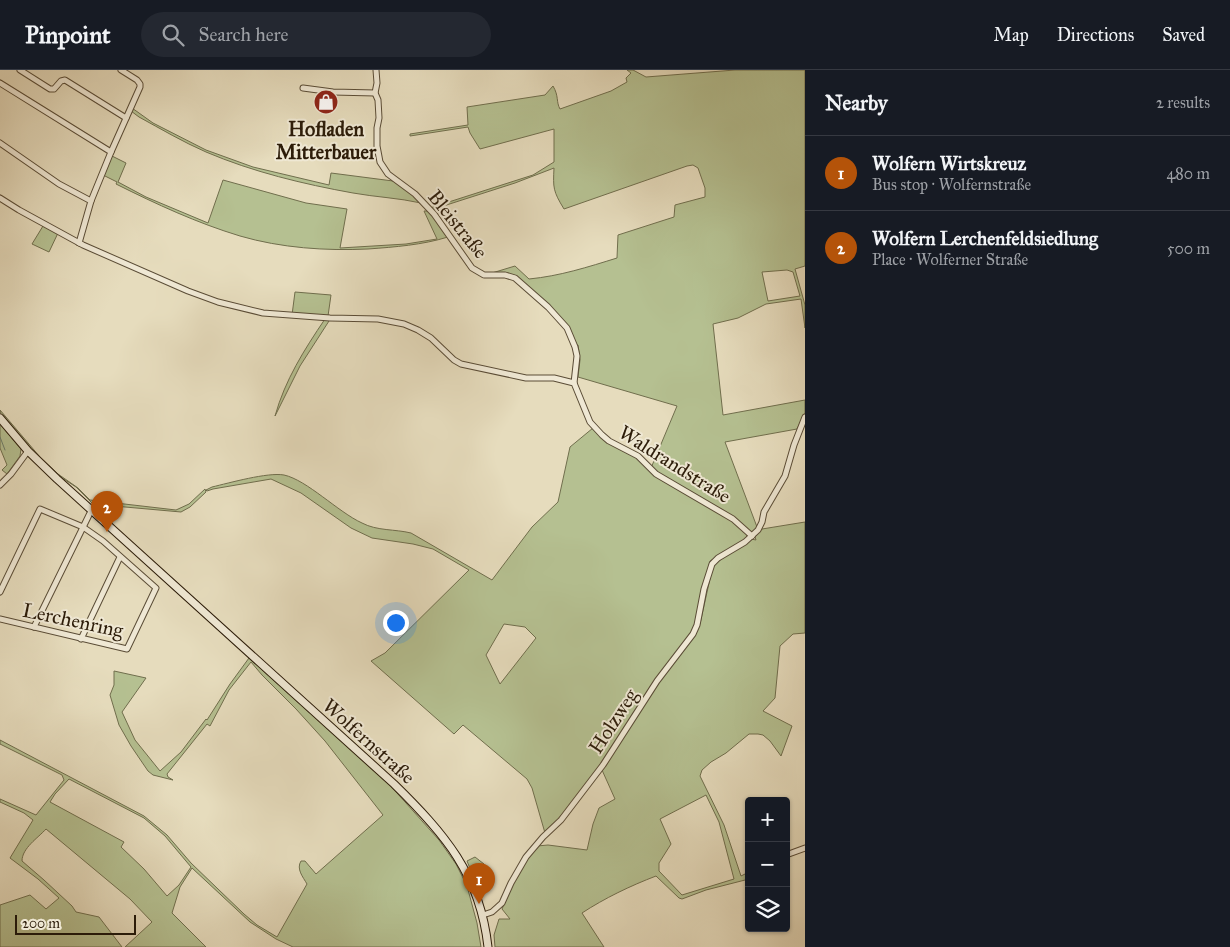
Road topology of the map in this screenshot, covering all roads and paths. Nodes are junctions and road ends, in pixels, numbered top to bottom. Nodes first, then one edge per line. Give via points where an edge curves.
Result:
1 (20, 70) edge
2 (121, 70) edge
3 (376, 70) edge
4 (0, 83) edge
5 (302, 88) dead end
6 (375, 92) junction
7 (126, 118) junction
8 (1, 146) edge
9 (111, 152) junction
10 (0, 198) edge
11 (91, 201) junction
12 (79, 243) junction
13 (574, 383) junction
14 (805, 417) edge
15 (0, 418) edge
16 (28, 451) junction
17 (0, 484) edge
18 (92, 508) junction
19 (83, 527) junction
20 (752, 536) junction
21 (120, 557) junction
22 (0, 592) edge
23 (0, 619) edge
24 (34, 627) junction
25 (82, 639) junction
26 (805, 848) edge
27 (790, 854) edge
28 (483, 916) junction
29 (488, 947) edge

1 - 7 street via 50,89 64,80
2 - 7 street via 140,84
3 - 6 street
4 - 9 street
5 - 6 street
6 - 13 street, Bleistraße via 380,118 377,128 380,162 388,174 415,194 434,214 472,268 484,275 505,274 515,278 567,328 577,356
7 - 9 street
8 - 11 street
9 - 11 street
10 - 12 street
11 - 12 street
12 - 13 street via 188,291 246,310 283,316 378,319 404,324 431,338 460,364 526,378 554,378
13 - 20 street, Waldrandstraße via 590,422 602,435 638,456 656,474 733,518
14 - 20 street via 785,476
15 - 16 main road, Wolfernstraße
16 - 17 street
16 - 18 main road, Wolfernstraße
18 - 19 street
18 - 28 main road, Wolfernstraße via 431,821 461,862
19 - 21 street, Lerchenring
19 - 22 street, Lerchenring via 40,509
19 - 24 street
20 - 28 street, Holzweg via 712,564 693,634 657,681 603,765 561,820 526,857 502,903
21 - 25 street
21 - 25 street, Lerchenring via 156,590 127,649
23 - 24 street, Lerchenring
24 - 25 street, Lerchenring
26 - 27 street
28 - 29 main road, Wolfernstraße

